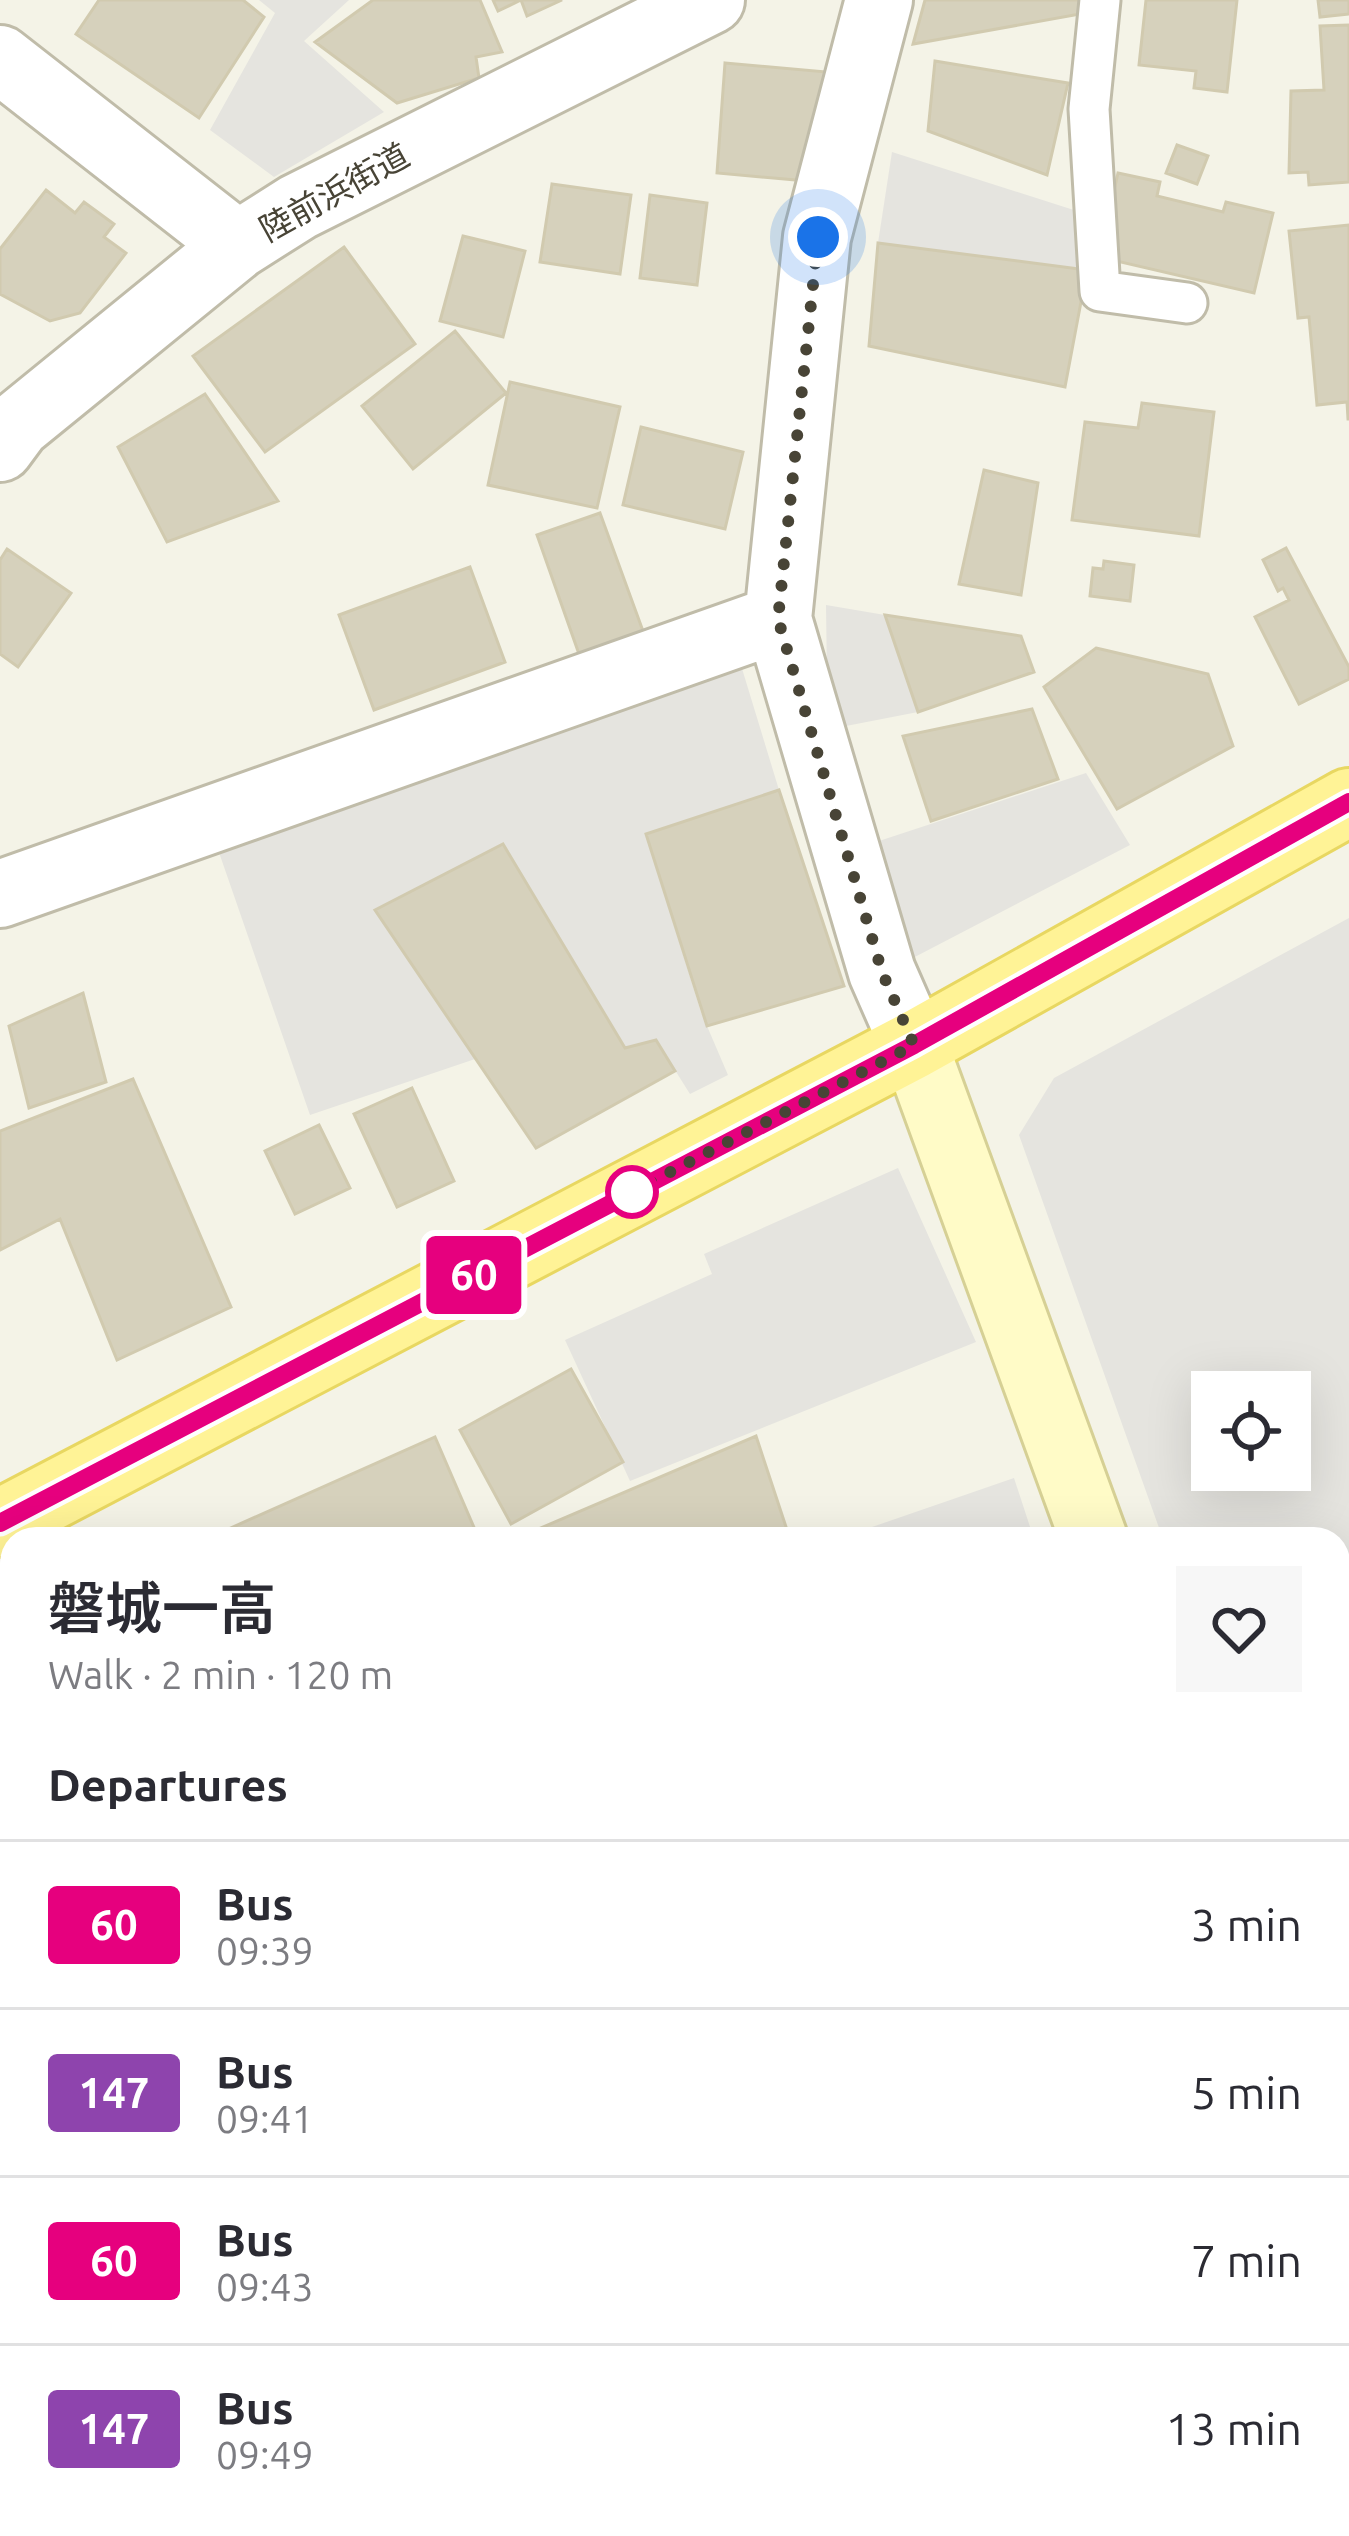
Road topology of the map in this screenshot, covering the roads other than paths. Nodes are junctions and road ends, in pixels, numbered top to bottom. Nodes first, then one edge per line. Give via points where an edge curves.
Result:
1 (711, 0) edge
2 (879, 0) edge
3 (1100, 0) edge
4 (0, 58) edge
5 (238, 245) junction
6 (1187, 303) dead end
7 (0, 448) edge
8 (778, 619) junction
9 (1349, 802) edge
10 (0, 894) edge
11 (914, 1045) junction
12 (0, 1523) edge
13 (1090, 1527) edge

1 - 5 street, 陸前浜街道
2 - 8 street via 818,237
3 - 6 lane via 1090,110 1100,291
4 - 5 street
5 - 7 street, 陸前浜街道 via 17,425
8 - 10 street
8 - 11 street via 882,972
9 - 11 main road
11 - 12 main road
11 - 13 street

